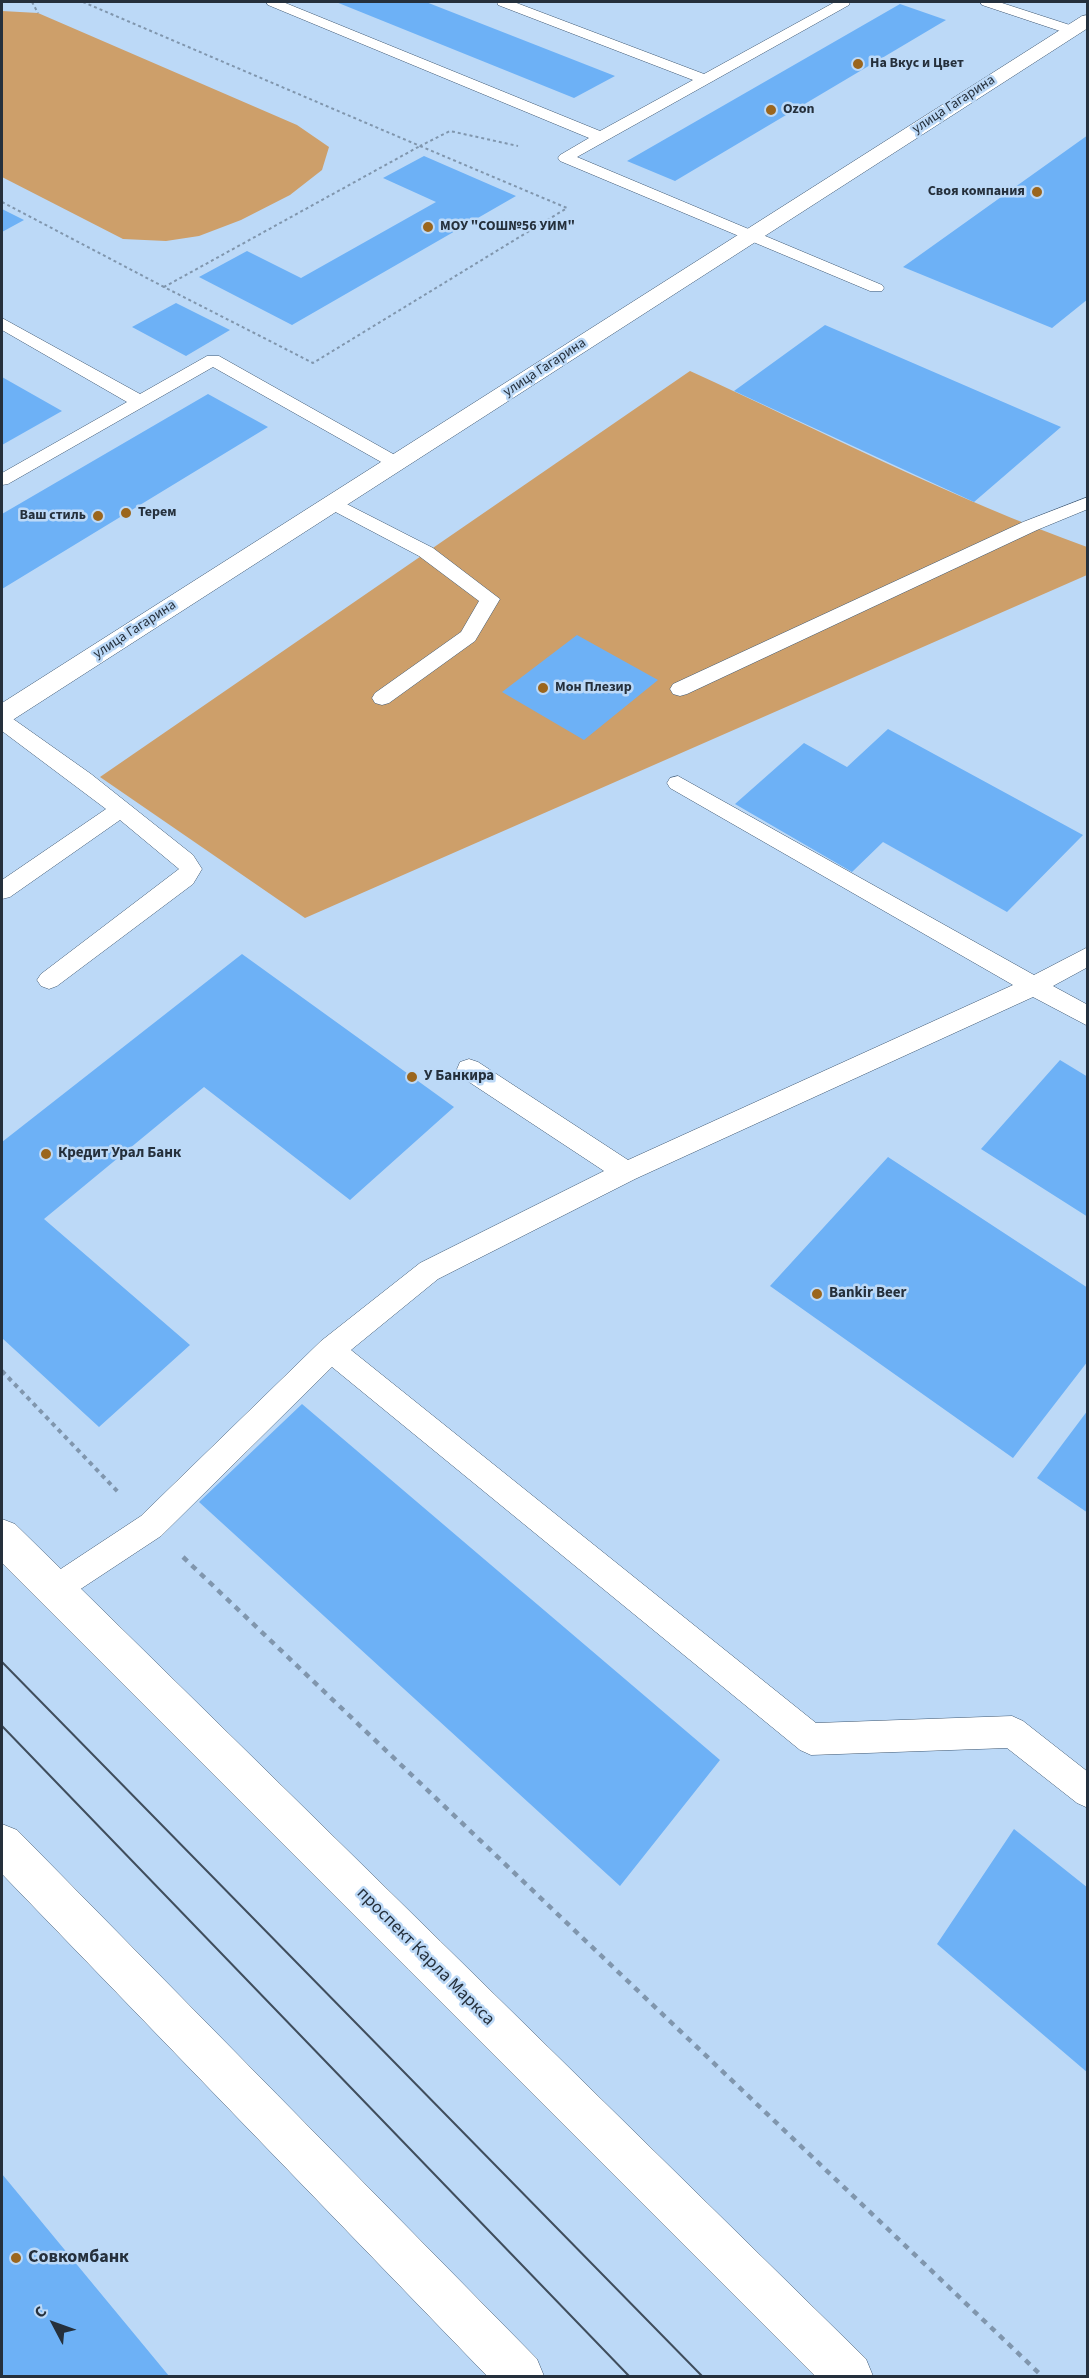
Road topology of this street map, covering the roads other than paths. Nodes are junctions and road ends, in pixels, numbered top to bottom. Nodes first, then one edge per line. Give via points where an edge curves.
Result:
1 (273, 2) edge
2 (503, 2) edge
3 (844, 2) edge
4 (987, 2) edge
5 (1079, 25) edge
6 (704, 79) junction
7 (601, 137) junction
8 (750, 236) junction
9 (876, 288) dead end
10 (2, 323) edge
11 (139, 401) junction
12 (396, 463) junction
13 (5, 473) edge
14 (333, 502) junction
15 (1088, 502) edge
16 (680, 689) dead end
17 (382, 698) dead end
18 (2, 716) edge
19 (2, 721) edge
20 (678, 783) dead end
21 (121, 809) junction
22 (2, 891) edge
23 (1088, 956) edge
24 (49, 980) dead end
25 (1032, 987) junction
26 (1088, 1017) edge
27 (469, 1069) dead end
28 (626, 1172) junction
29 (331, 1350) junction
30 (2, 1538) edge
31 (54, 1590) junction
32 (1088, 1792) edge
33 (2, 1845) edge
34 (519, 2376) edge
35 (849, 2376) edge

1 - 7 lane
2 - 6 lane
3 - 6 lane
4 - 5 lane
5 - 8 main road, улица Гагарина
6 - 7 lane
7 - 8 lane via 566,158
8 - 9 lane
8 - 12 main road, улица Гагарина
10 - 11 lane
11 - 12 lane via 213,360
11 - 13 lane
12 - 14 main road, улица Гагарина
14 - 17 lane via 426,552 490,599 468,636
14 - 18 main road, улица Гагарина
15 - 16 lane
19 - 21 lane
20 - 25 lane
21 - 22 lane
21 - 24 lane via 191,869 185,878
23 - 25 lane
25 - 26 lane
25 - 28 lane
27 - 28 lane
28 - 29 lane via 429,1271
29 - 31 lane via 151,1526
29 - 32 lane via 811,1739 1012,1732
30 - 31 main road, проспект Карла Маркса
31 - 35 main road, проспект Карла Маркса
33 - 34 main road

